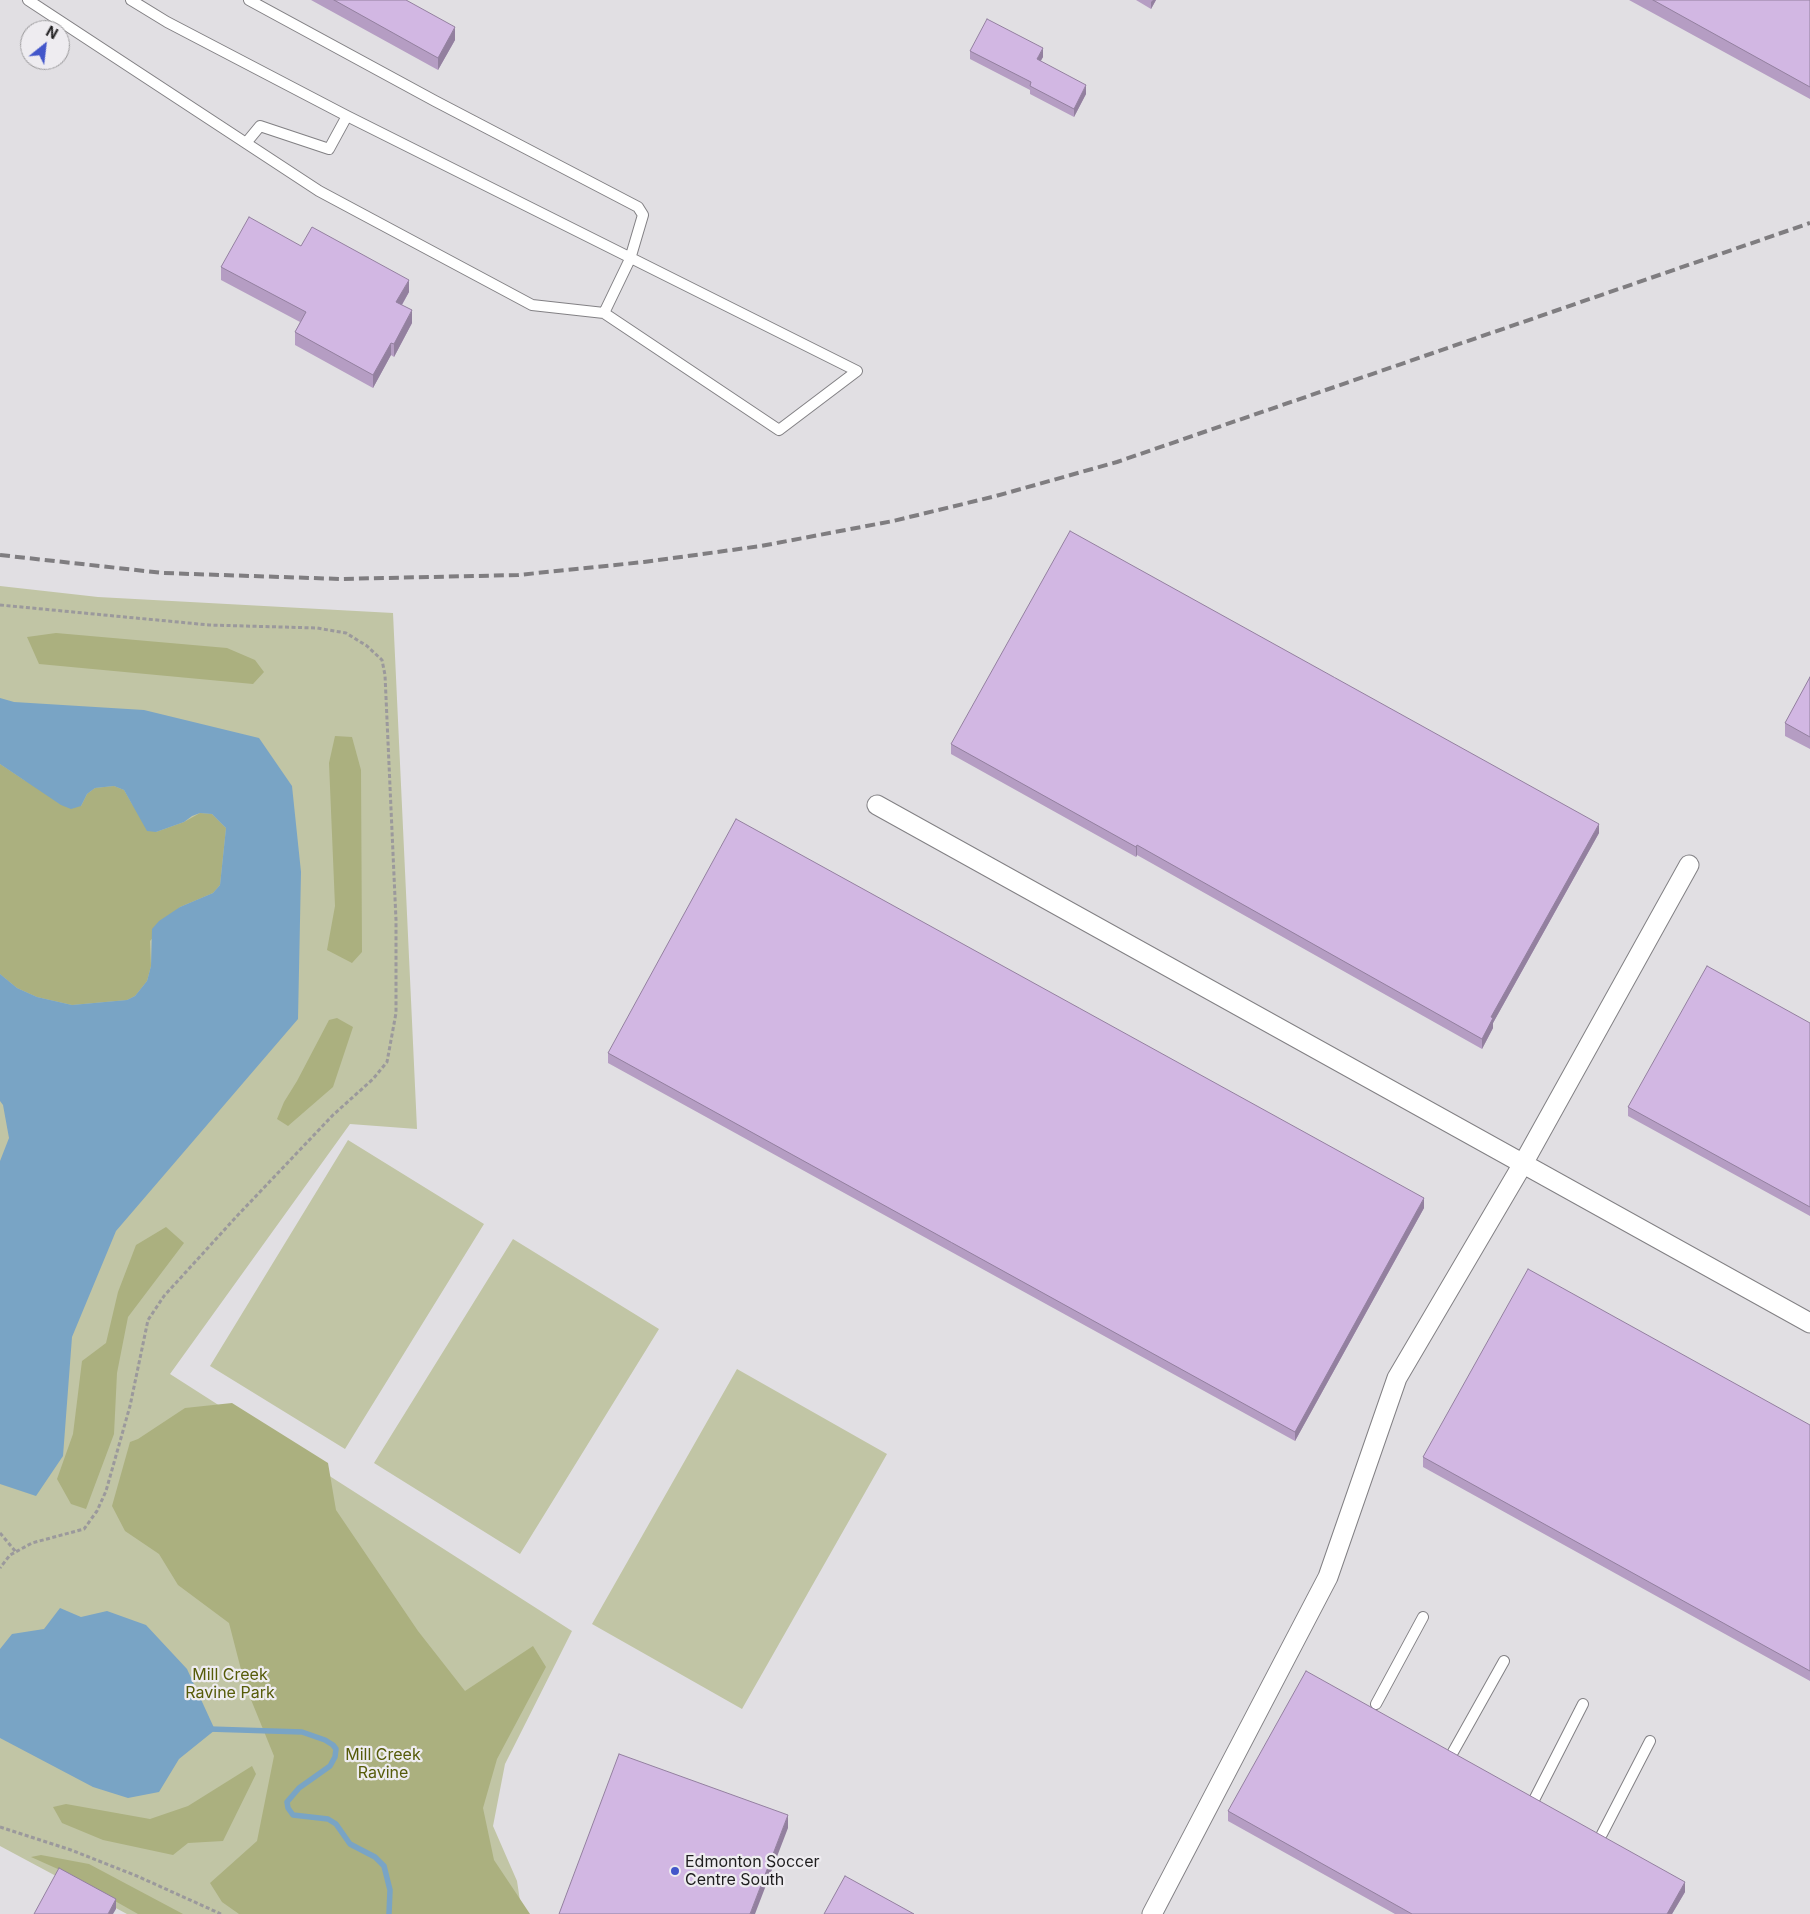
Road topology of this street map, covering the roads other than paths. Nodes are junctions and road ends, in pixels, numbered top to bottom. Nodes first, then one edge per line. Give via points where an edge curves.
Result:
1 (28, 0) edge
2 (131, 0) edge
3 (249, 0) edge
4 (348, 116) junction
5 (246, 143) junction
6 (630, 259) junction
7 (604, 313) junction
8 (877, 805) dead end
9 (1690, 865) dead end
10 (1524, 1162) junction
11 (1810, 1323) edge
12 (1423, 1616) dead end
13 (1504, 1661) dead end
14 (1376, 1704) dead end
15 (1583, 1704) dead end
16 (1650, 1741) dead end
17 (1453, 1752) edge
18 (1534, 1800) edge
19 (1602, 1834) edge
20 (1152, 1914) edge

1 - 5 lane
2 - 4 lane
3 - 6 lane via 638,207 643,215
4 - 5 lane via 329,149 260,126
4 - 6 lane
5 - 7 lane via 319,192 532,305
6 - 7 lane
6 - 7 lane via 857,370 779,430
8 - 10 street
9 - 10 street
10 - 11 street
10 - 20 street via 1397,1378 1328,1577
12 - 14 lane
13 - 17 lane
15 - 18 lane
16 - 19 lane

